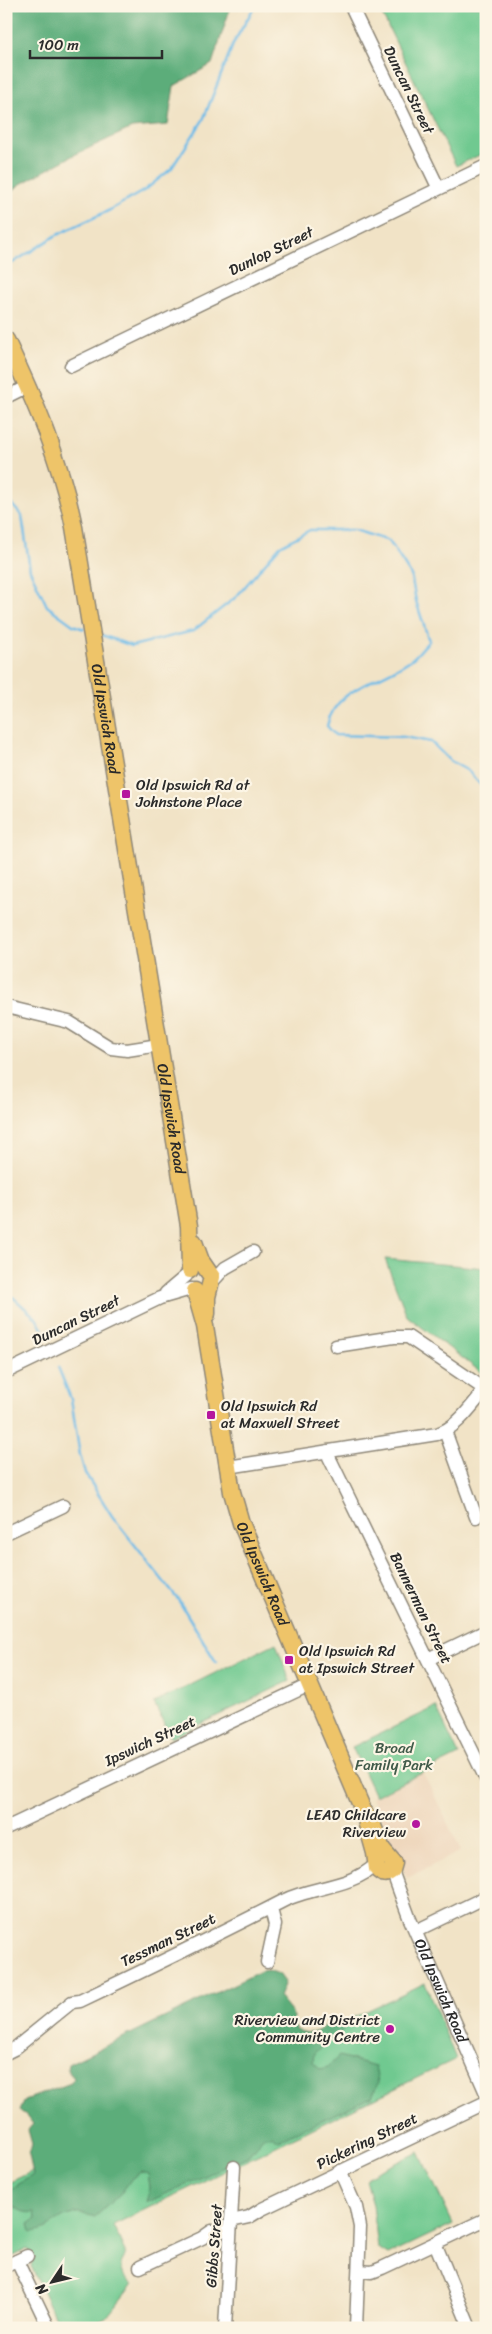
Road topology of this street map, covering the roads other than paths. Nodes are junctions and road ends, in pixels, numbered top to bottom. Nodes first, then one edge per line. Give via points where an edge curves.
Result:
1 (350, 6) edge
2 (486, 166) edge
3 (438, 187) junction
4 (6, 340) edge
5 (71, 366) dead end
6 (28, 386) junction
7 (6, 397) edge
8 (6, 1007) edge
9 (160, 1045) junction
10 (253, 1252) dead end
11 (203, 1278) junction
12 (336, 1346) dead end
13 (6, 1372) edge
14 (485, 1390) edge
15 (445, 1432) junction
16 (328, 1451) junction
17 (228, 1467) junction
18 (63, 1506) dead end
19 (476, 1517) dead end
20 (6, 1533) edge
21 (486, 1631) edge
22 (428, 1660) junction
23 (309, 1685) junction
24 (486, 1779) edge
25 (6, 1828) edge
26 (383, 1866) junction
27 (486, 1897) edge
28 (271, 1909) junction
29 (416, 1931) junction
30 (267, 1962) dead end
31 (10, 2051) edge
32 (486, 2093) edge
33 (486, 2102) edge
34 (234, 2167) dead end
35 (340, 2171) junction
36 (486, 2219) edge
37 (231, 2225) junction
38 (435, 2243) junction
39 (17, 2261) edge
40 (140, 2267) dead end
41 (359, 2271) junction
42 (49, 2328) edge
43 (225, 2328) edge
44 (356, 2328) edge
45 (470, 2328) edge

1 - 3 street, Duncan Street
2 - 3 street, Dunlop Street
3 - 5 street, Dunlop Street
4 - 6 main road, Old Ipswich Road
6 - 7 street
6 - 9 main road, Old Ipswich Road via 52,445 66,492
8 - 9 street via 69,1022 111,1048 127,1050
9 - 11 main road, Old Ipswich Road via 189,1226
10 - 11 street, Duncan Street
11 - 13 street, Duncan Street
11 - 17 main road, Old Ipswich Road via 205,1326
12 - 14 street via 408,1337
14 - 15 street
15 - 16 street
15 - 19 street
16 - 17 street
16 - 22 street, Bannerman Street
17 - 23 main road, Old Ipswich Road via 245,1536
18 - 20 street
21 - 22 street
22 - 24 street, Bannerman Street
23 - 25 street, Ipswich Street
23 - 26 main road, Old Ipswich Road via 363,1810
26 - 28 street, Tessman Street via 370,1876 334,1892
26 - 29 street, Old Ipswich Road
27 - 29 street
28 - 30 street via 275,1925
28 - 31 street, Tessman Street via 72,2002
29 - 32 street, Old Ipswich Road
33 - 35 street, Pickering Street
34 - 37 street, Gibbs Street
35 - 37 street, Pickering Street
35 - 41 street via 356,2207 360,2227
36 - 38 street
37 - 40 street, Pickering Street
37 - 43 street, Gibbs Street
38 - 41 street via 372,2272
38 - 45 street
39 - 42 street
41 - 44 street

